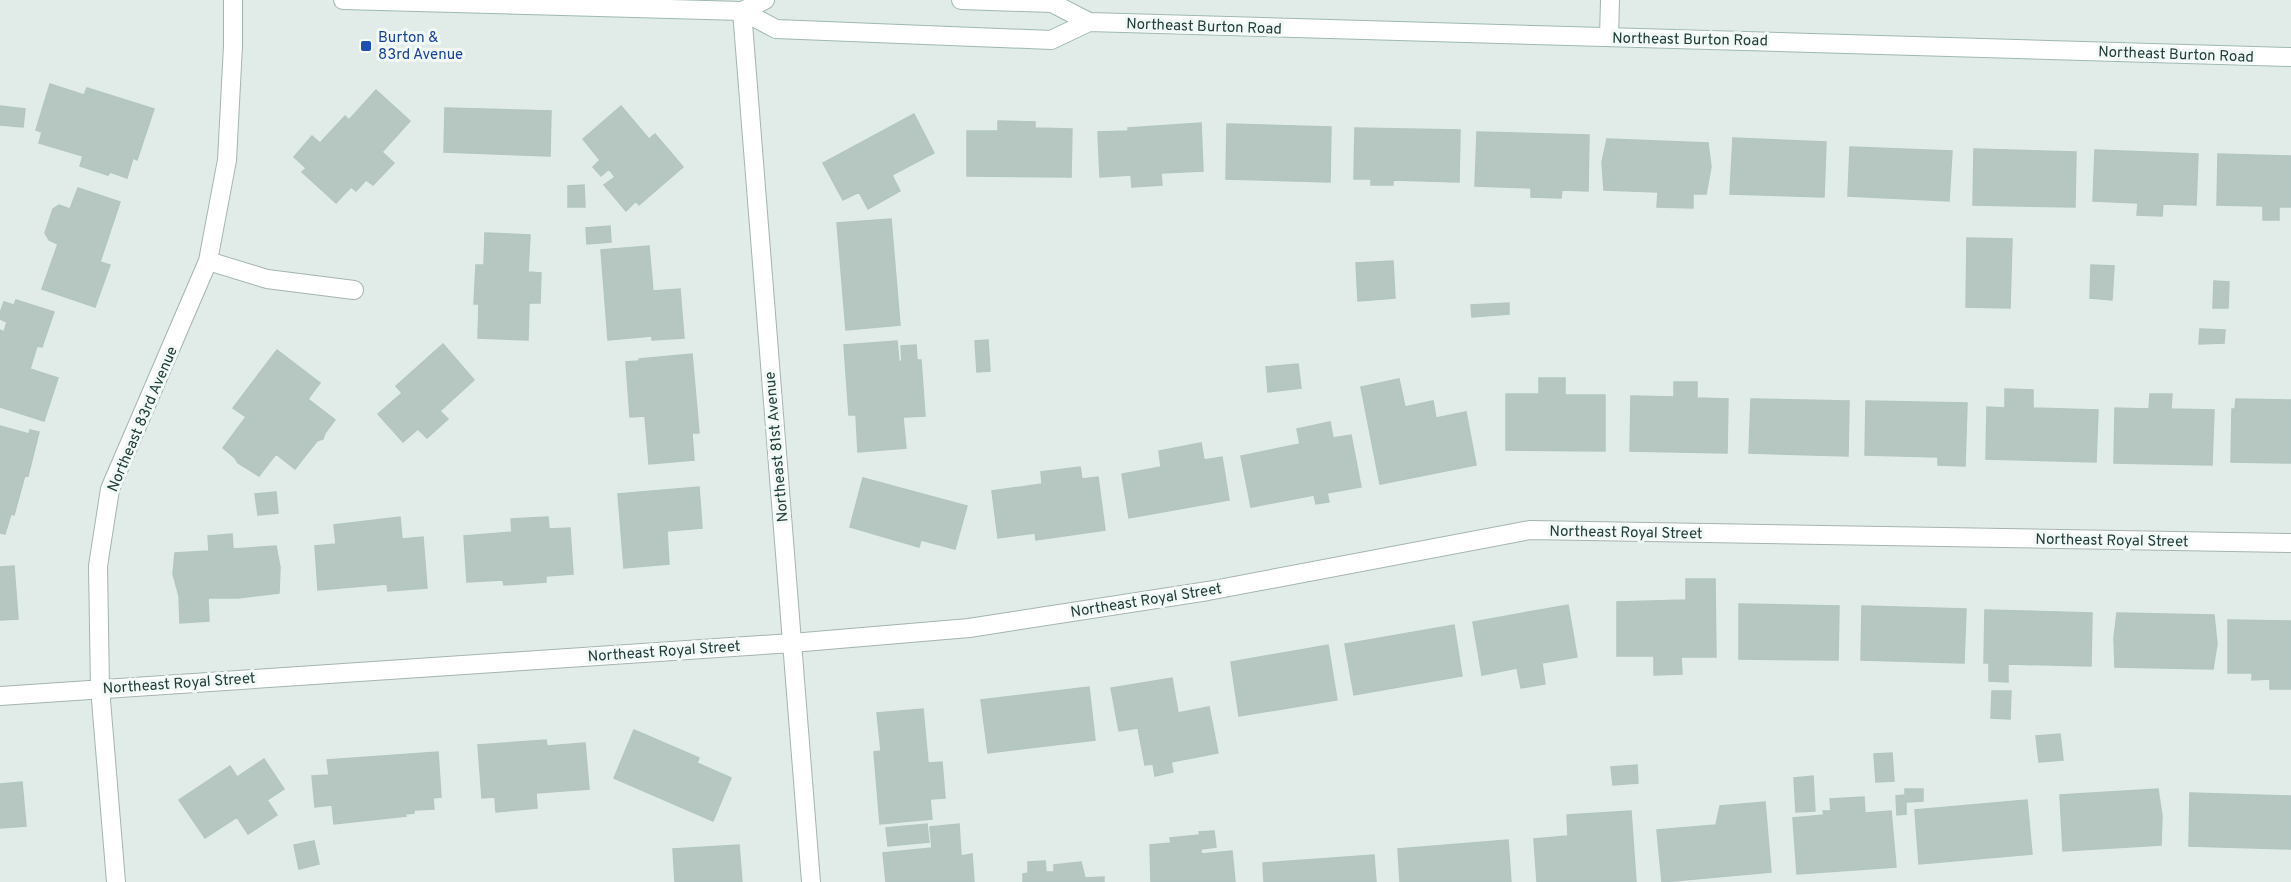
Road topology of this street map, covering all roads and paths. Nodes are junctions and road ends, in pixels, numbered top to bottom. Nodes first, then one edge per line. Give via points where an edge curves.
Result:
1 (233, 0) edge
2 (343, 0) edge
3 (765, 0) edge
4 (961, 0) edge
5 (1610, 0) edge
6 (742, 12) junction
7 (1089, 22) junction
8 (1609, 37) junction
9 (2291, 57) edge
10 (208, 261) junction
11 (354, 290) dead end
12 (2291, 543) edge
13 (792, 643) junction
14 (100, 688) junction
15 (0, 696) edge
16 (116, 882) edge
17 (811, 882) edge

1 - 10 street, Northeast 83rd Avenue via 227,160
2 - 6 street, Northeast Burton Road
3 - 6 street, Northeast Burton Road
4 - 7 street, Northeast Burton Road via 1052,3
5 - 8 street
6 - 7 street, Northeast Burton Road via 776,29 1051,40
6 - 13 street, Northeast 81st Avenue
7 - 8 street, Northeast Burton Road
8 - 9 street, Northeast Burton Road
10 - 11 street via 267,279
10 - 14 street, Northeast 83rd Avenue via 110,489 98,566
12 - 13 street, Northeast Royal Street via 1530,530 1208,591 991,625
13 - 14 street, Northeast Royal Street
13 - 17 street, Northeast 81st Avenue
14 - 15 street, Northeast Royal Street
14 - 16 street, Northeast 83rd Avenue

